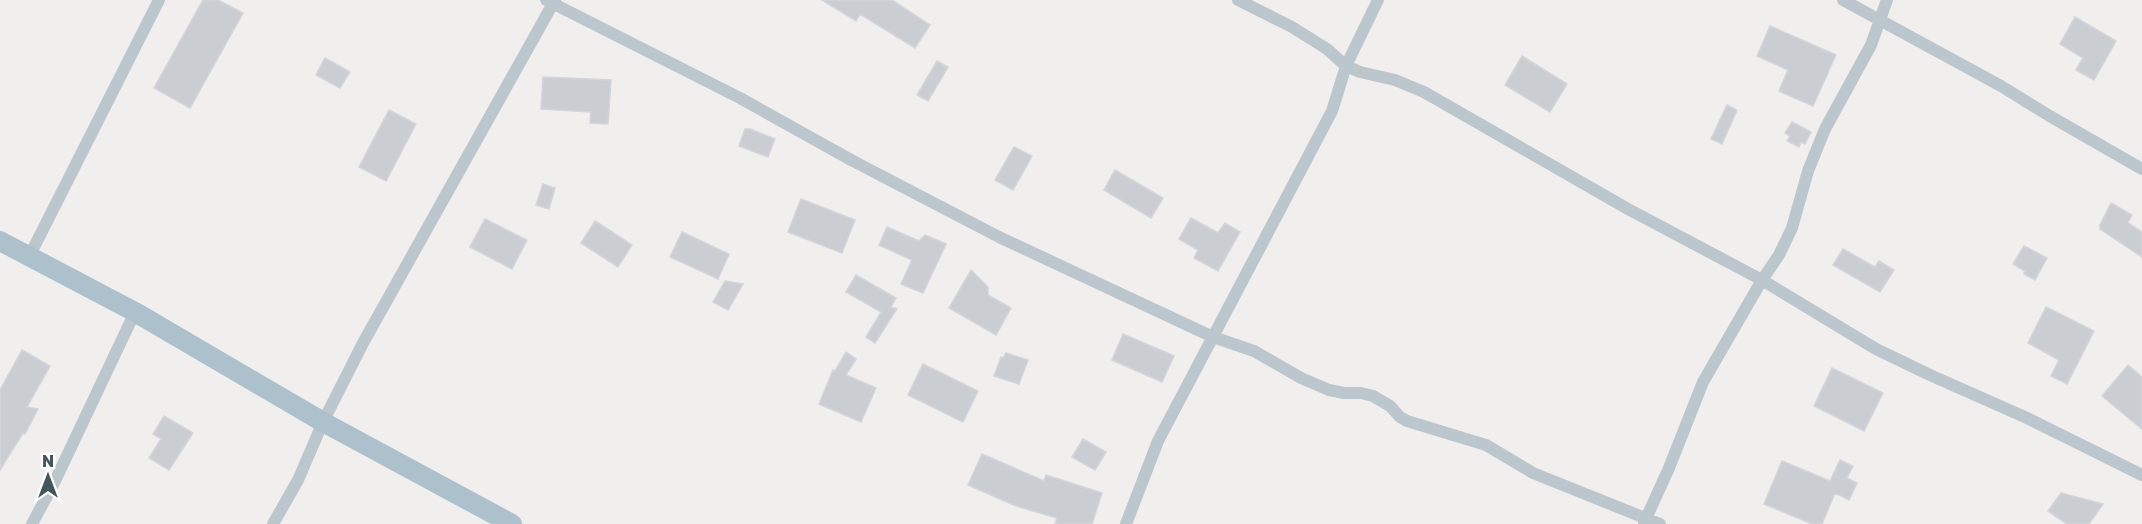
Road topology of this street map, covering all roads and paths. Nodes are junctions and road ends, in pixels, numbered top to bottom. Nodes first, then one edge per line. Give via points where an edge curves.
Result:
1 (159, 0) edge
2 (1238, 0) edge
3 (1378, 0) edge
4 (1843, 0) edge
5 (1887, 0) edge
6 (551, 1) edge
7 (1880, 20) junction
8 (1346, 66) junction
9 (2142, 169) edge
10 (0, 241) edge
11 (29, 256) junction
12 (1762, 280) junction
13 (135, 312) junction
14 (1213, 337) junction
15 (323, 422) junction
16 (2142, 475) edge
17 (1645, 521) edge
18 (32, 524) edge
19 (273, 524) edge
20 (512, 524) edge
21 (1126, 524) edge
22 (1660, 524) edge

1 - 11 street
2 - 8 street via 1292,27
3 - 8 street
4 - 7 street
5 - 7 street
6 - 14 street via 999,237
6 - 15 street
7 - 9 street
7 - 12 street via 1871,45 1824,129 1788,237
8 - 12 street via 1424,92 1628,209
8 - 14 street via 1332,111
10 - 11 main road
11 - 13 main road
12 - 16 street via 1876,349
12 - 17 street via 1703,382
13 - 15 main road
13 - 18 street
14 - 17 street via 1254,351 1329,390 1373,396 1407,421 1486,445 1533,473
14 - 21 street via 1158,441
15 - 19 street via 298,480
15 - 20 main road
17 - 22 street

